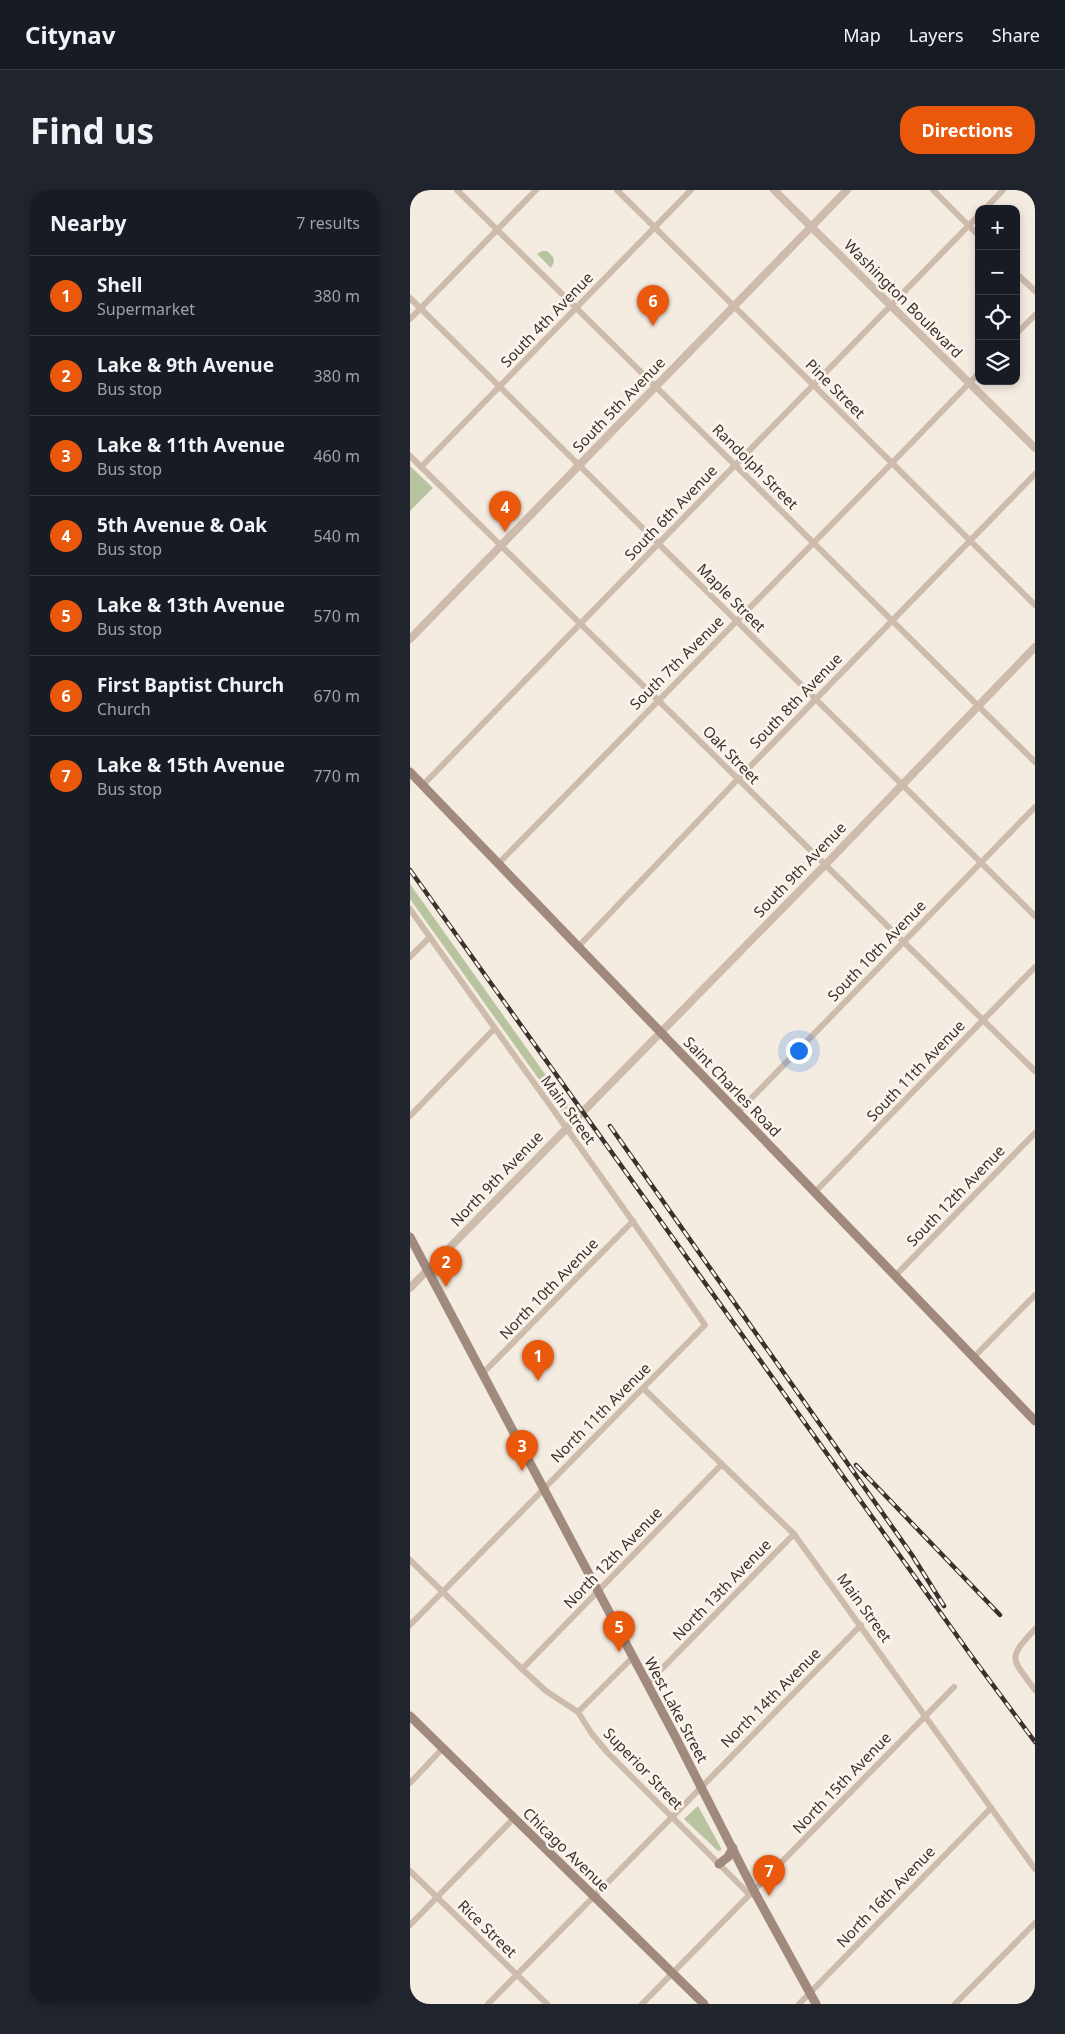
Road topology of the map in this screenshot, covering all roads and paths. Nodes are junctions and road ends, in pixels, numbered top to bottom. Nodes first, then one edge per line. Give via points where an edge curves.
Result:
1 (457, 190) edge
2 (536, 190) edge
3 (617, 190) edge
4 (691, 190) edge
5 (774, 190) edge
6 (847, 190) edge
7 (933, 190) edge
8 (1003, 190) edge
9 (989, 205) edge
10 (975, 219) edge
11 (969, 226) junction
12 (654, 227) junction
13 (811, 227) junction
14 (497, 230) junction
15 (975, 232) edge
16 (1020, 277) edge
17 (1035, 291) edge
18 (410, 298) edge
19 (890, 305) junction
20 (734, 306) junction
21 (420, 308) junction
22 (576, 308) junction
23 (1035, 315) edge
24 (410, 319) edge
25 (1020, 330) edge
26 (975, 377) edge
27 (969, 383) junction
28 (813, 385) junction
29 (499, 386) junction
30 (656, 387) junction
31 (1035, 448) edge
32 (410, 456) edge
33 (892, 463) junction
34 (735, 465) junction
35 (579, 466) junction
36 (421, 467) junction
37 (1035, 474) edge
38 (970, 541) junction
39 (814, 543) junction
40 (658, 544) junction
41 (501, 546) junction
42 (1035, 605) edge
43 (736, 621) junction
44 (892, 621) junction
45 (581, 624) junction
46 (410, 639) edge
47 (1035, 647) edge
48 (658, 700) junction
49 (816, 700) junction
50 (978, 705) junction
51 (1035, 762) edge
52 (410, 772) edge
53 (737, 780) junction
54 (901, 784) junction
55 (423, 785) junction
56 (1035, 807) edge
57 (981, 862) junction
58 (498, 864) junction
59 (824, 866) junction
60 (410, 909) edge
61 (1035, 916) edge
62 (430, 937) junction
63 (902, 943) junction
64 (578, 948) junction
65 (410, 957) edge
66 (1035, 967) edge
67 (982, 1020) junction
68 (494, 1029) junction
69 (660, 1032) junction
70 (1035, 1071) edge
71 (583, 1111) joint
72 (738, 1112) junction
73 (410, 1116) edge
74 (565, 1129) junction
75 (1035, 1133) edge
76 (815, 1192) junction
77 (633, 1221) junction
78 (410, 1236) edge
79 (427, 1270) junction
80 (895, 1276) junction
81 (410, 1288) edge
82 (1035, 1295) edge
83 (705, 1325) joint
84 (974, 1357) junction
85 (482, 1374) junction
86 (643, 1388) junction
87 (1035, 1421) edge
88 (722, 1464) junction
89 (544, 1488) junction
90 (794, 1534) junction
91 (410, 1560) edge
92 (598, 1591) junction
93 (442, 1592) junction
94 (410, 1625) edge
95 (861, 1625) junction
96 (1035, 1630) edge
97 (633, 1658) junction
98 (522, 1669) junction
99 (646, 1684) junction
100 (954, 1687) dead end
101 (1035, 1690) edge
102 (578, 1712) junction
103 (926, 1715) junction
104 (410, 1716) edge
105 (443, 1748) junction
106 (410, 1783) edge
107 (701, 1787) junction
108 (991, 1808) junction
109 (672, 1817) junction
110 (514, 1818) junction
111 (733, 1848) junction
112 (719, 1864) junction
113 (1035, 1869) edge
114 (410, 1871) edge
115 (752, 1893) junction
116 (594, 1896) junction
117 (437, 1897) junction
118 (1035, 1923) edge
119 (410, 1925) edge
120 (672, 1973) junction
121 (517, 1975) junction
122 (810, 1993) junction
123 (488, 2004) edge
124 (547, 2004) edge
125 (642, 2004) edge
126 (704, 2004) edge
127 (799, 2004) edge
128 (816, 2004) edge
129 (955, 2004) edge

1 - 14 street, Randolph Street
2 - 14 street
3 - 12 street, Pine Street
4 - 12 street, South 4th Avenue
5 - 13 street, Washington Boulevard
6 - 13 street, South 5th Avenue
7 - 11 street
8 - 9 street
10 - 11 street, South 6th Avenue
11 - 15 street
11 - 19 street, South 6th Avenue
12 - 20 street, Pine Street
12 - 22 street, South 4th Avenue
13 - 19 street, Washington Boulevard
13 - 20 street, South 5th Avenue
14 - 21 street
14 - 22 street, Randolph Street
16 - 17 street
18 - 21 street, Maple Street
19 - 27 street, Washington Boulevard
19 - 28 street, South 6th Avenue
20 - 28 street, Pine Street
20 - 30 street, South 5th Avenue
21 - 24 street
21 - 29 street, Maple Street
22 - 29 street, South 4th Avenue
22 - 30 street, Randolph Street
23 - 25 street
26 - 27 street, South 7th Avenue
27 - 31 street, Washington Boulevard
27 - 33 street, South 7th Avenue
28 - 33 street, Pine Street
28 - 34 street, South 6th Avenue
29 - 35 street, Maple Street
29 - 36 street, South 4th Avenue
30 - 34 street, Randolph Street
30 - 35 street, South 5th Avenue
32 - 36 street, Oak Street
33 - 38 street, Pine Street
33 - 39 street, South 7th Avenue
34 - 39 street, Randolph Street
34 - 40 street, South 6th Avenue
35 - 40 street, Maple Street
35 - 41 street, South 5th Avenue
36 - 41 street, Oak Street
37 - 38 street, South 8th Avenue
38 - 42 street, Pine Street
38 - 44 street, South 8th Avenue
39 - 43 street, South 7th Avenue
39 - 44 street, Randolph Street
40 - 43 street, Maple Street
40 - 45 street, South 6th Avenue
41 - 45 street, Oak Street
41 - 46 street, South 5th Avenue
43 - 48 street, South 7th Avenue
43 - 49 street, Maple Street
44 - 49 street, South 8th Avenue
44 - 50 street, Randolph Street
45 - 48 street, Oak Street
45 - 55 street, South 6th Avenue
47 - 50 street, South 9th Avenue
48 - 53 street, Oak Street
48 - 58 street, South 7th Avenue
49 - 53 street, South 8th Avenue
49 - 54 street, Maple Street
50 - 51 street, Randolph Street
50 - 54 street, South 9th Avenue
52 - 55 main road, Saint Charles Road
53 - 59 street, Oak Street
53 - 64 street, South 8th Avenue
54 - 57 street, Maple Street
54 - 59 street, South 9th Avenue
55 - 58 main road, Saint Charles Road
56 - 57 street, South 10th Avenue
57 - 61 street, Maple Street
57 - 63 street, South 10th Avenue
58 - 64 main road, Saint Charles Road
59 - 63 street, Oak Street
59 - 69 street, South 9th Avenue
60 - 62 street, Main Street
62 - 65 street
62 - 68 street, Main Street
63 - 67 street, Oak Street
63 - 72 street, South 10th Avenue
64 - 69 main road, Saint Charles Road
66 - 67 street, South 11th Avenue
67 - 70 street, Oak Street
67 - 76 street, South 11th Avenue
68 - 73 street
68 - 74 street, Main Street
69 - 71 street, South 9th Avenue
69 - 72 main road, Saint Charles Road
71 - 74 street, North 9th Avenue
72 - 76 main road, Saint Charles Road
74 - 77 street, Main Street
74 - 79 street, North 9th Avenue
75 - 80 street, South 12th Avenue
76 - 80 main road, Saint Charles Road
77 - 83 street, Main Street
77 - 85 street, North 10th Avenue
78 - 79 main road, West Lake Street
79 - 81 street, North 9th Avenue
79 - 85 main road, West Lake Street
80 - 84 main road, Saint Charles Road
82 - 84 street
83 - 86 street, North 11th Avenue
84 - 87 main road, Saint Charles Road
85 - 89 main road, West Lake Street
86 - 88 street, Main Street
86 - 89 street, North 11th Avenue
88 - 90 street, Main Street
88 - 92 street, North 12th Avenue
89 - 92 main road, West Lake Street
89 - 93 street, North 11th Avenue
90 - 95 street, Main Street
90 - 99 street, North 13th Avenue
91 - 93 street, Superior Street
92 - 97 main road, West Lake Street
92 - 98 street, North 12th Avenue
93 - 94 street, North 11th Avenue
93 - 98 street, Superior Street
95 - 103 street, Main Street
95 - 107 street, North 14th Avenue
96 - 101 street via 1018,1646 1014,1655
97 - 99 main road, West Lake Street
97 - 102 street
98 - 102 street, Superior Street via 546,1691
99 - 107 main road, West Lake Street
100 - 103 street, North 15th Avenue
102 - 109 street, Superior Street via 607,1752
103 - 108 street, Main Street
103 - 115 street, North 15th Avenue
104 - 105 main road, Chicago Avenue
105 - 106 street
105 - 110 main road, Chicago Avenue
107 - 109 street, North 14th Avenue
107 - 111 main road, West Lake Street
108 - 113 street, Main Street
108 - 122 street, North 16th Avenue
109 - 112 street, Superior Street
109 - 116 street, North 14th Avenue
110 - 116 main road, Chicago Avenue
110 - 117 street
111 - 112 main road
111 - 115 main road, West Lake Street
112 - 115 street, Superior Street
114 - 117 street, Rice Street
115 - 120 street, North 15th Avenue
115 - 122 main road, West Lake Street
116 - 120 main road, Chicago Avenue
116 - 121 street, North 14th Avenue
117 - 119 street
117 - 121 street, Rice Street
118 - 129 street
120 - 125 street, North 15th Avenue
120 - 126 main road, Chicago Avenue
121 - 123 street, North 14th Avenue
121 - 124 street, Rice Street
122 - 127 street, North 16th Avenue
122 - 128 main road, West Lake Street

